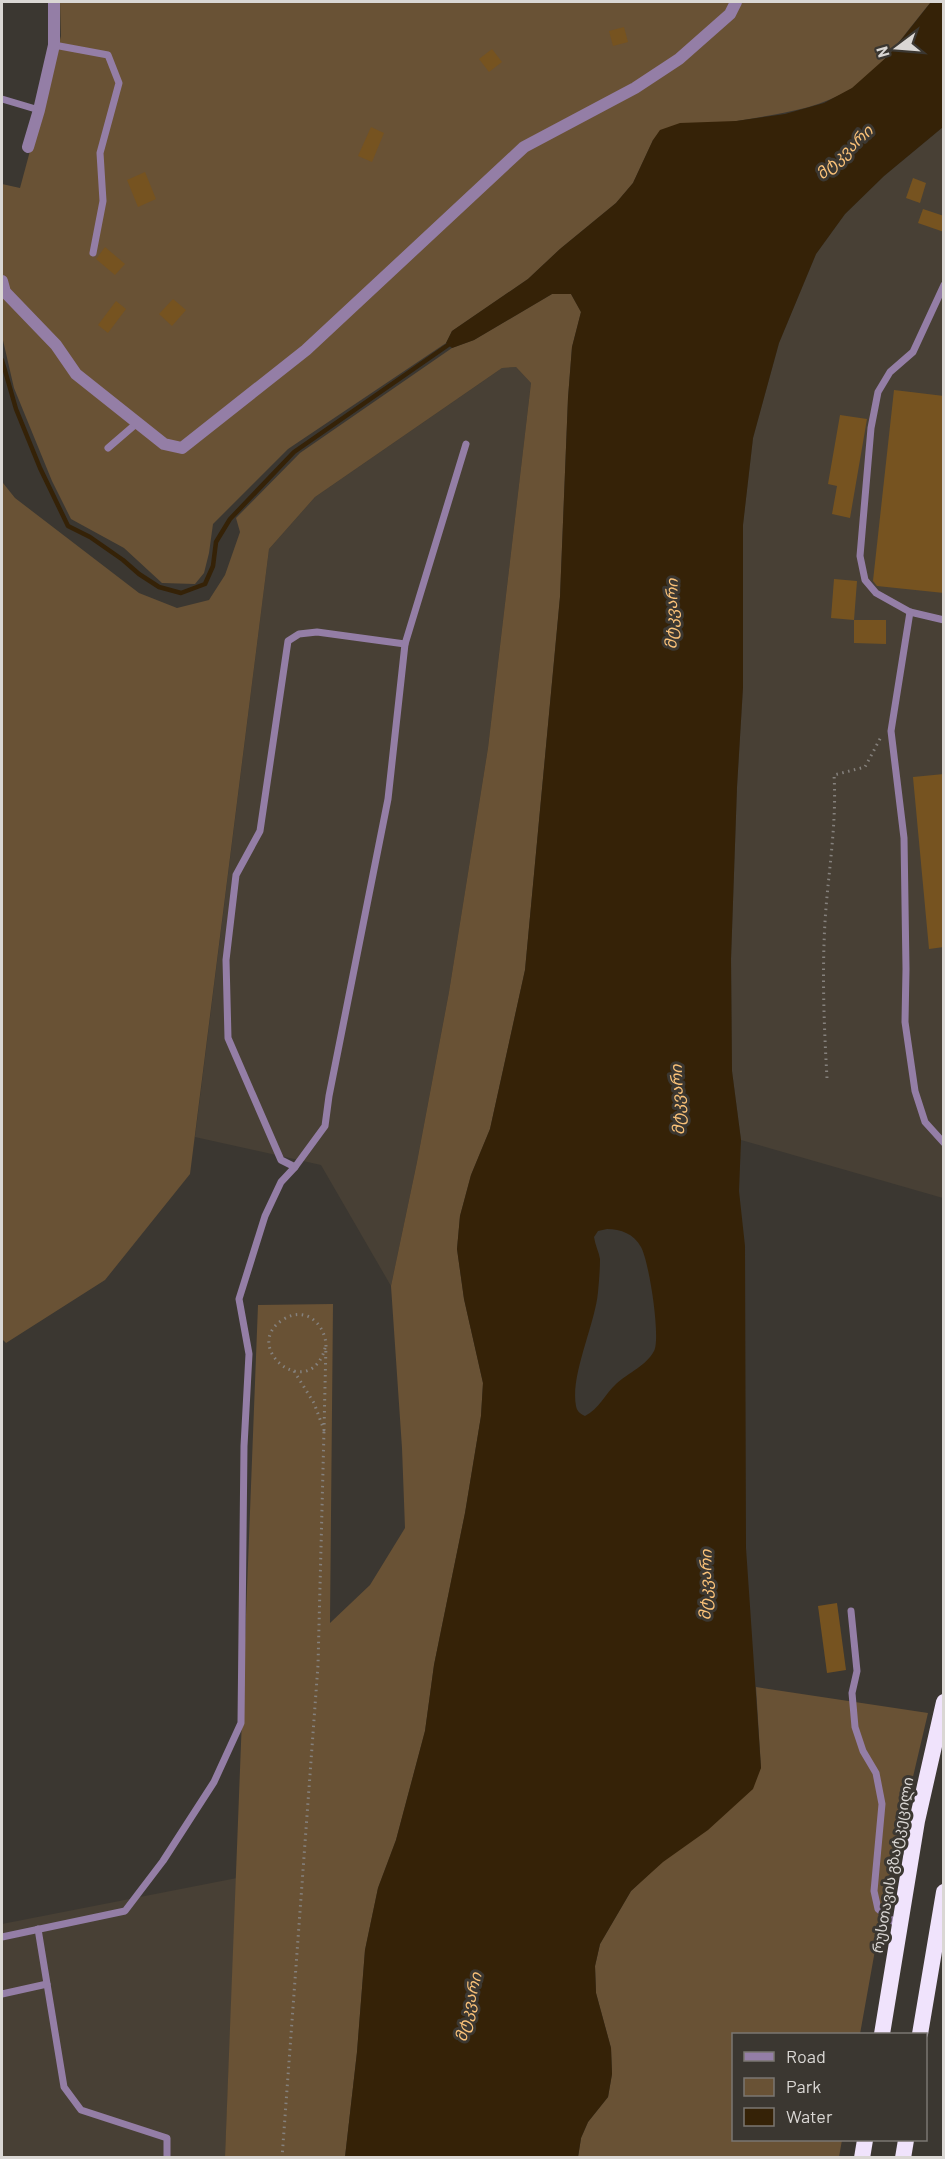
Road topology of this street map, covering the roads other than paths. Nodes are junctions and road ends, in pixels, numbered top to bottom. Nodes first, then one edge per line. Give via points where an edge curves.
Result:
1 (54, 2) edge
2 (736, 2) edge
3 (54, 45) junction
4 (2, 99) edge
5 (39, 110) junction
6 (28, 147) dead end
7 (93, 254) dead end
8 (2, 281) edge
9 (943, 289) edge
10 (137, 423) junction
11 (466, 444) dead end
12 (108, 448) dead end
13 (910, 612) junction
14 (944, 620) edge
15 (405, 644) junction
16 (944, 1143) edge
17 (295, 1167) junction
18 (851, 1611) dead end
19 (944, 1702) edge
20 (944, 1892) edge
21 (899, 1926) junction
22 (38, 1929) junction
23 (2, 1937) edge
24 (47, 1984) junction
25 (2, 1994) edge
26 (882, 2033) edge
27 (920, 2033) edge
28 (865, 2141) edge
29 (906, 2141) edge
30 (166, 2157) edge
31 (862, 2157) edge
32 (903, 2157) edge

1 - 3 street
2 - 10 street via 730,14 679,58 635,88 524,147 306,350 182,448 164,444
3 - 5 street
3 - 7 lane via 108,55 118,82 100,153 103,201
4 - 5 lane
5 - 6 street
8 - 10 street via 5,292 56,345 76,374
9 - 13 lane via 913,352 890,372 878,392 871,428 860,556 866,580 876,593
10 - 12 lane
11 - 15 lane
13 - 14 lane
13 - 16 lane via 891,731 904,838 905,1022 915,1091 925,1122
15 - 17 lane via 388,799 325,1126
15 - 17 lane via 317,633 299,634 288,641 261,831 236,875 226,960 228,1038 281,1160
17 - 22 lane via 281,1182 265,1216 239,1299 249,1354 244,1446 241,1723 214,1782 125,1911
18 - 21 lane via 857,1671 852,1693 855,1727 876,1773 882,1804 874,1891 878,1909
19 - 21 highway, რუსთავის გზატკეცილი via 917,1821
20 - 27 highway
21 - 26 highway, რუსთავის გზატკეცილი
22 - 23 lane
22 - 24 lane
24 - 25 lane
24 - 30 lane via 64,2087 81,2110 167,2138
28 - 31 highway
29 - 32 highway

